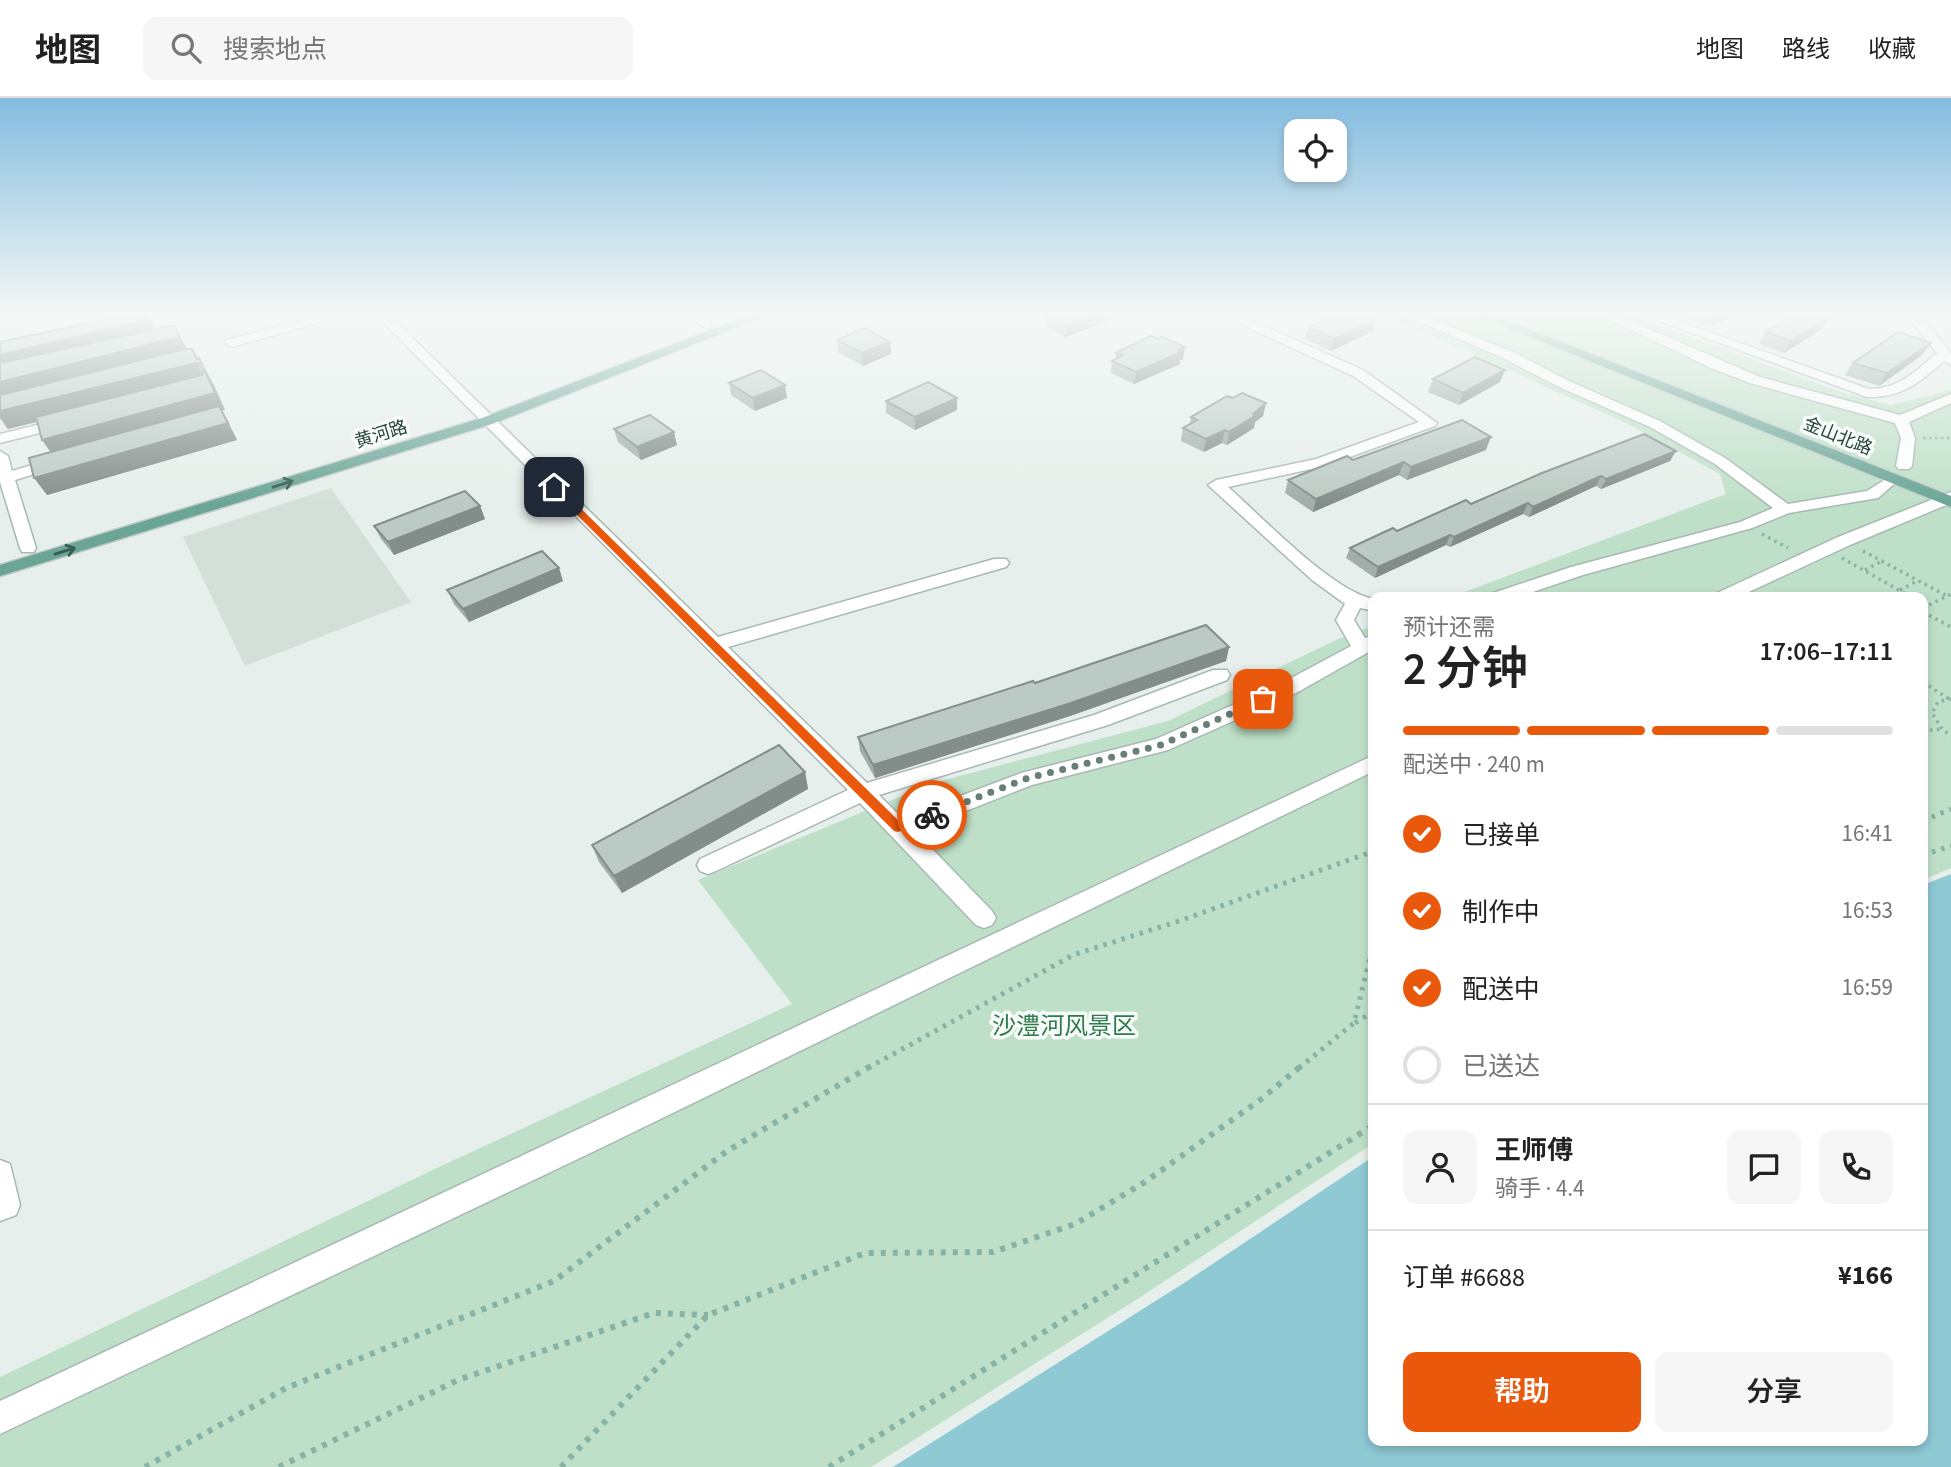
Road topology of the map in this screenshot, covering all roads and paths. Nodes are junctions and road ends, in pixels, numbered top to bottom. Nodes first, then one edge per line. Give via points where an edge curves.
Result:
1 (443, 377) edge
2 (579, 377) edge
3 (590, 377) edge
4 (1364, 377) edge
5 (1550, 377) edge
6 (1641, 377) edge
7 (1659, 377) edge
8 (1747, 377) edge
9 (1822, 377) edge
10 (1920, 377) edge
11 (1951, 398) edge
12 (482, 416) junction
13 (77, 419) edge
14 (1901, 420) junction
15 (1908, 438) junction
16 (1951, 438) edge
17 (0, 439) edge
18 (0, 456) edge
19 (71, 459) edge
20 (1905, 466) dead end
21 (7, 477) junction
22 (1886, 484) dead end
23 (1950, 497) edge
24 (1785, 509) junction
25 (1746, 525) junction
26 (1844, 541) junction
27 (28, 548) junction
28 (1826, 549) junction
29 (0, 557) edge
30 (1807, 558) junction
31 (1882, 561) junction
32 (1000, 563) dead end
33 (1864, 570) junction
34 (0, 571) edge
35 (1918, 580) junction
36 (1899, 590) junction
37 (1514, 592) edge
38 (1734, 592) edge
39 (1903, 592) edge
40 (1949, 595) edge
41 (1365, 603) edge
42 (1928, 605) edge
43 (1928, 610) edge
44 (1951, 627) edge
45 (1367, 644) edge
46 (713, 645) junction
47 (1220, 676) dead end
48 (1928, 685) edge
49 (1950, 699) edge
50 (1942, 729) junction
51 (1928, 730) edge
52 (1951, 736) edge
53 (1368, 765) edge
54 (863, 792) junction
55 (1951, 809) edge
56 (1928, 819) edge
57 (898, 828) junction
58 (1951, 846) edge
59 (1368, 852) edge
60 (1928, 853) edge
61 (708, 865) dead end
62 (984, 918) dead end
63 (1368, 971) edge
64 (1368, 1015) edge
65 (1354, 1023) junction
66 (1368, 1129) edge
67 (0, 1174) edge
68 (0, 1207) edge
69 (708, 1315) junction
70 (0, 1418) edge
71 (145, 1467) edge
72 (279, 1467) edge
73 (561, 1467) edge
74 (828, 1467) edge

1 - 12 street
2 - 12 main road, 黄河路
3 - 12 main road, 黄河路
4 - 41 street via 1430,423 1320,463 1216,485 1318,576
5 - 24 street via 1655,424 1720,461
6 - 23 main road, 金山北路
7 - 23 main road, 金山北路
8 - 14 street
9 - 10 street via 1887,395
11 - 14 street
12 - 27 main road, 黄河路
34 -> 12 main road, 黄河路
12 - 46 street
13 - 17 street
14 - 15 street
15 - 16 path
15 - 20 street
18 - 21 street
19 - 21 street
21 - 27 street
22 - 24 street via 1872,495
23 - 26 street
24 - 25 street
25 - 30 path
25 - 37 street
26 - 28 street
26 - 31 path
27 - 29 main road, 黄河路
28 - 30 street
28 - 33 path
30 - 38 street
31 - 33 path
31 - 35 path
32 - 46 street
33 - 36 path
35 - 36 path
35 - 40 path
36 - 39 path
40 - 42 path
41 - 45 street via 1345,620
43 - 44 path
45 - 57 street via 1289,688 1161,745 1028,778
46 - 54 street
47 - 54 street via 1101,720
48 - 49 path
49 - 50 path via 1933,706
50 - 51 path
50 - 52 path
53 - 70 street
54 - 57 street
54 - 61 street
55 - 56 path
57 - 62 street
58 - 60 path
59 - 71 path via 1073,955 880,1060 727,1151 554,1281 286,1388
63 - 65 path
64 - 65 path
65 - 69 path via 1260,1100 1145,1182 1075,1224 993,1252 865,1253
66 - 74 path
67 - 68 street via 6,1205
69 - 72 path via 654,1313 457,1380
69 - 73 path

